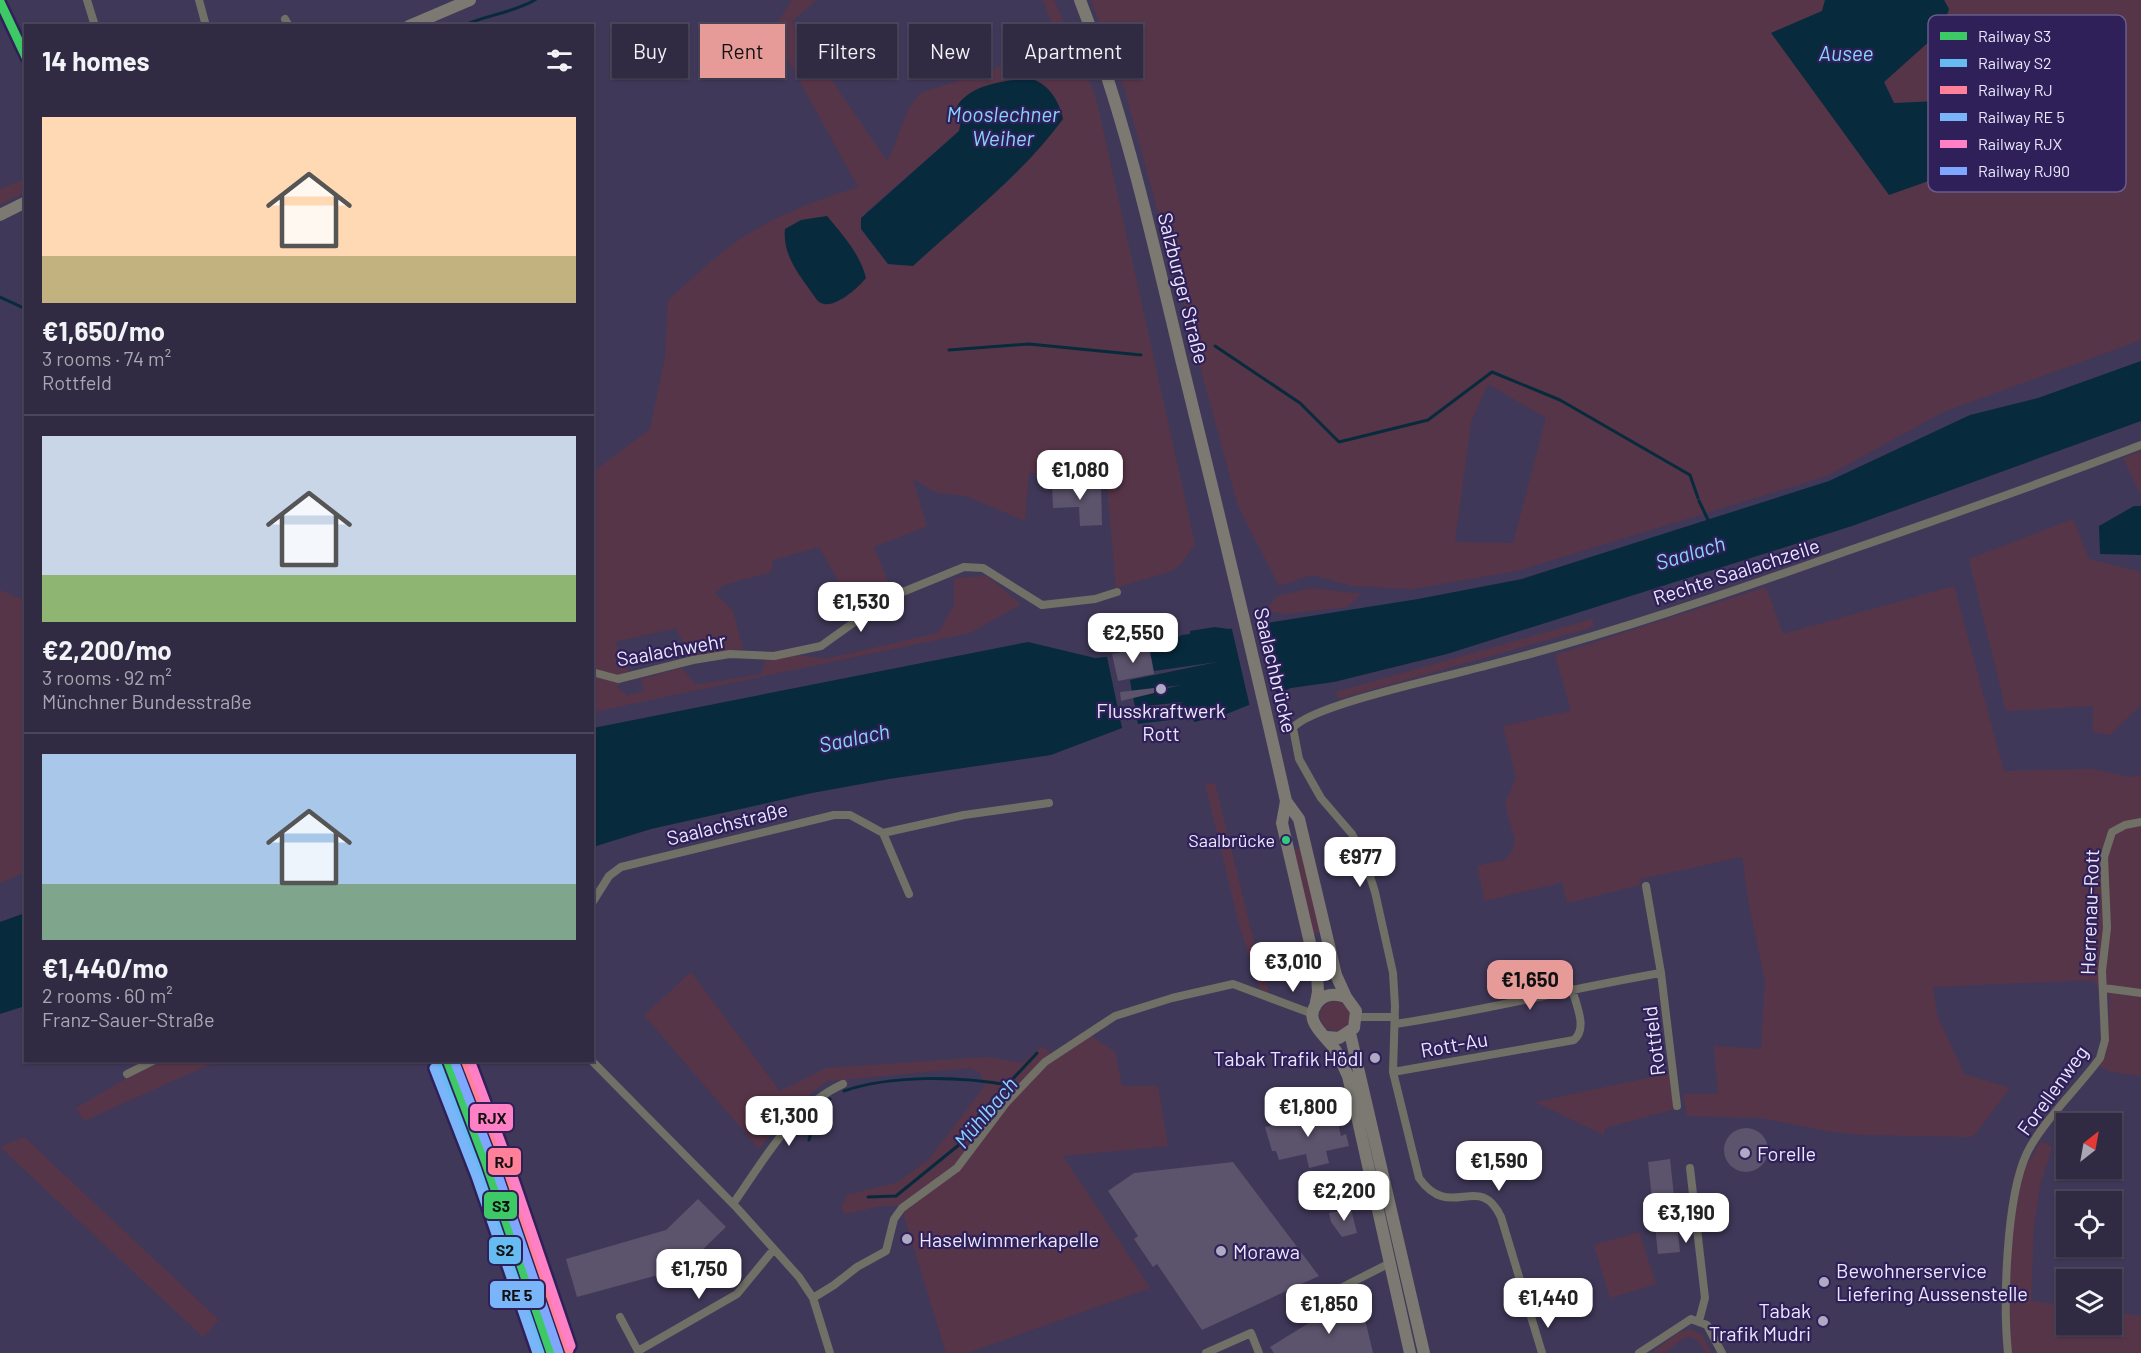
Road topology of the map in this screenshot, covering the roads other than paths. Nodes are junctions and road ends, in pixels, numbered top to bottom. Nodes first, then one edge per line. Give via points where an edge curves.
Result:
1 (87, 0) edge
2 (199, 0) edge
3 (470, 0) edge
4 (1080, 0) edge
5 (94, 24) edge
6 (205, 24) edge
7 (414, 24) edge
8 (24, 203) edge
9 (0, 215) edge
10 (2141, 445) edge
11 (1237, 589) joint
12 (1117, 592) dead end
13 (594, 673) edge
14 (1286, 801) junction
15 (1049, 802) dead end
16 (2141, 822) edge
17 (882, 833) junction
18 (1646, 886) dead end
19 (909, 894) dead end
20 (594, 900) edge
21 (1661, 973) junction
22 (2104, 988) junction
23 (1572, 989) junction
24 (2141, 993) edge
25 (1346, 997) junction
26 (1314, 1010) junction
27 (1357, 1017) junction
28 (1395, 1020) junction
29 (1350, 1033) junction
30 (1327, 1037) junction
31 (151, 1062) edge
32 (593, 1062) edge
33 (1393, 1072) junction
34 (127, 1074) dead end
35 (843, 1084) dead end
36 (1677, 1106) dead end
37 (1690, 1168) dead end
38 (735, 1206) junction
39 (774, 1249) junction
40 (1391, 1265) junction
41 (1329, 1294) dead end
42 (813, 1298) junction
43 (620, 1317) dead end
44 (1699, 1321) junction
45 (1721, 1351) edge
46 (638, 1352) edge
47 (830, 1353) edge
48 (1206, 1353) edge
49 (1259, 1353) edge
50 (1410, 1353) edge
51 (1424, 1353) edge
52 (1542, 1353) edge
53 (1639, 1353) edge
54 (2008, 1353) edge

1 - 5 street
2 - 6 street
3 - 7 main road
4 - 11 main road, Salzburger Straße via 1118,110
8 - 9 main road
10 - 28 street, Rechte Saalachzeile via 1719,597 1513,659 1334,706 1298,721 1293,736 1299,759 1321,798 1352,834 1364,857 1393,973
11 - 14 main road, Saalachbrücke
12 - 13 street, Saalachwehr via 1095,599 1042,605 983,568 964,567 888,598 821,646 774,656 730,654 693,660 618,679
14 - 25 main road via 1299,819 1336,975
14 - 26 main road via 1282,823 1318,983
15 - 17 street via 924,822
16 - 22 street, Herrenau-Rott via 2112,832 2107,842
17 - 19 street
17 - 20 street, Saalachstraße via 850,815 834,815 695,847 621,867 609,876
18 - 21 street, Rottfeld
21 - 23 street
21 - 36 street, Rottfeld
22 - 24 street, Herrenau-Rott
22 - 54 street, Forellenweg via 2105,1040 2100,1058 2027,1153 2014,1198 2004,1319
23 - 28 street via 1452,1016
23 - 33 street, Rott-Au via 1581,1026 1574,1040
25 - 26 main road via 1325,997
25 - 27 main road
26 - 30 main road via 1317,1030
26 - 42 street via 1233,984 1131,1010 1098,1026 1045,1062 1006,1103 957,1168 902,1208 894,1219 886,1251
27 - 28 street
27 - 29 main road
28 - 33 street, Rechte Saalachzeile
29 - 30 main road via 1339,1038
29 - 51 main road
30 - 40 main road via 1348,1076
31 - 34 street
32 - 38 street
33 - 52 street, Rechte Saalachzeile via 1419,1178 1427,1189 1447,1199 1482,1196 1495,1205
35 - 38 street via 827,1091 795,1117
37 - 44 street via 1705,1298
38 - 39 street
39 - 42 street
39 - 46 street via 737,1294
40 - 41 street
40 - 50 main road
42 - 47 street
43 - 46 street
44 - 45 street via 1707,1326
44 - 53 street via 1682,1323
48 - 49 street via 1251,1333

